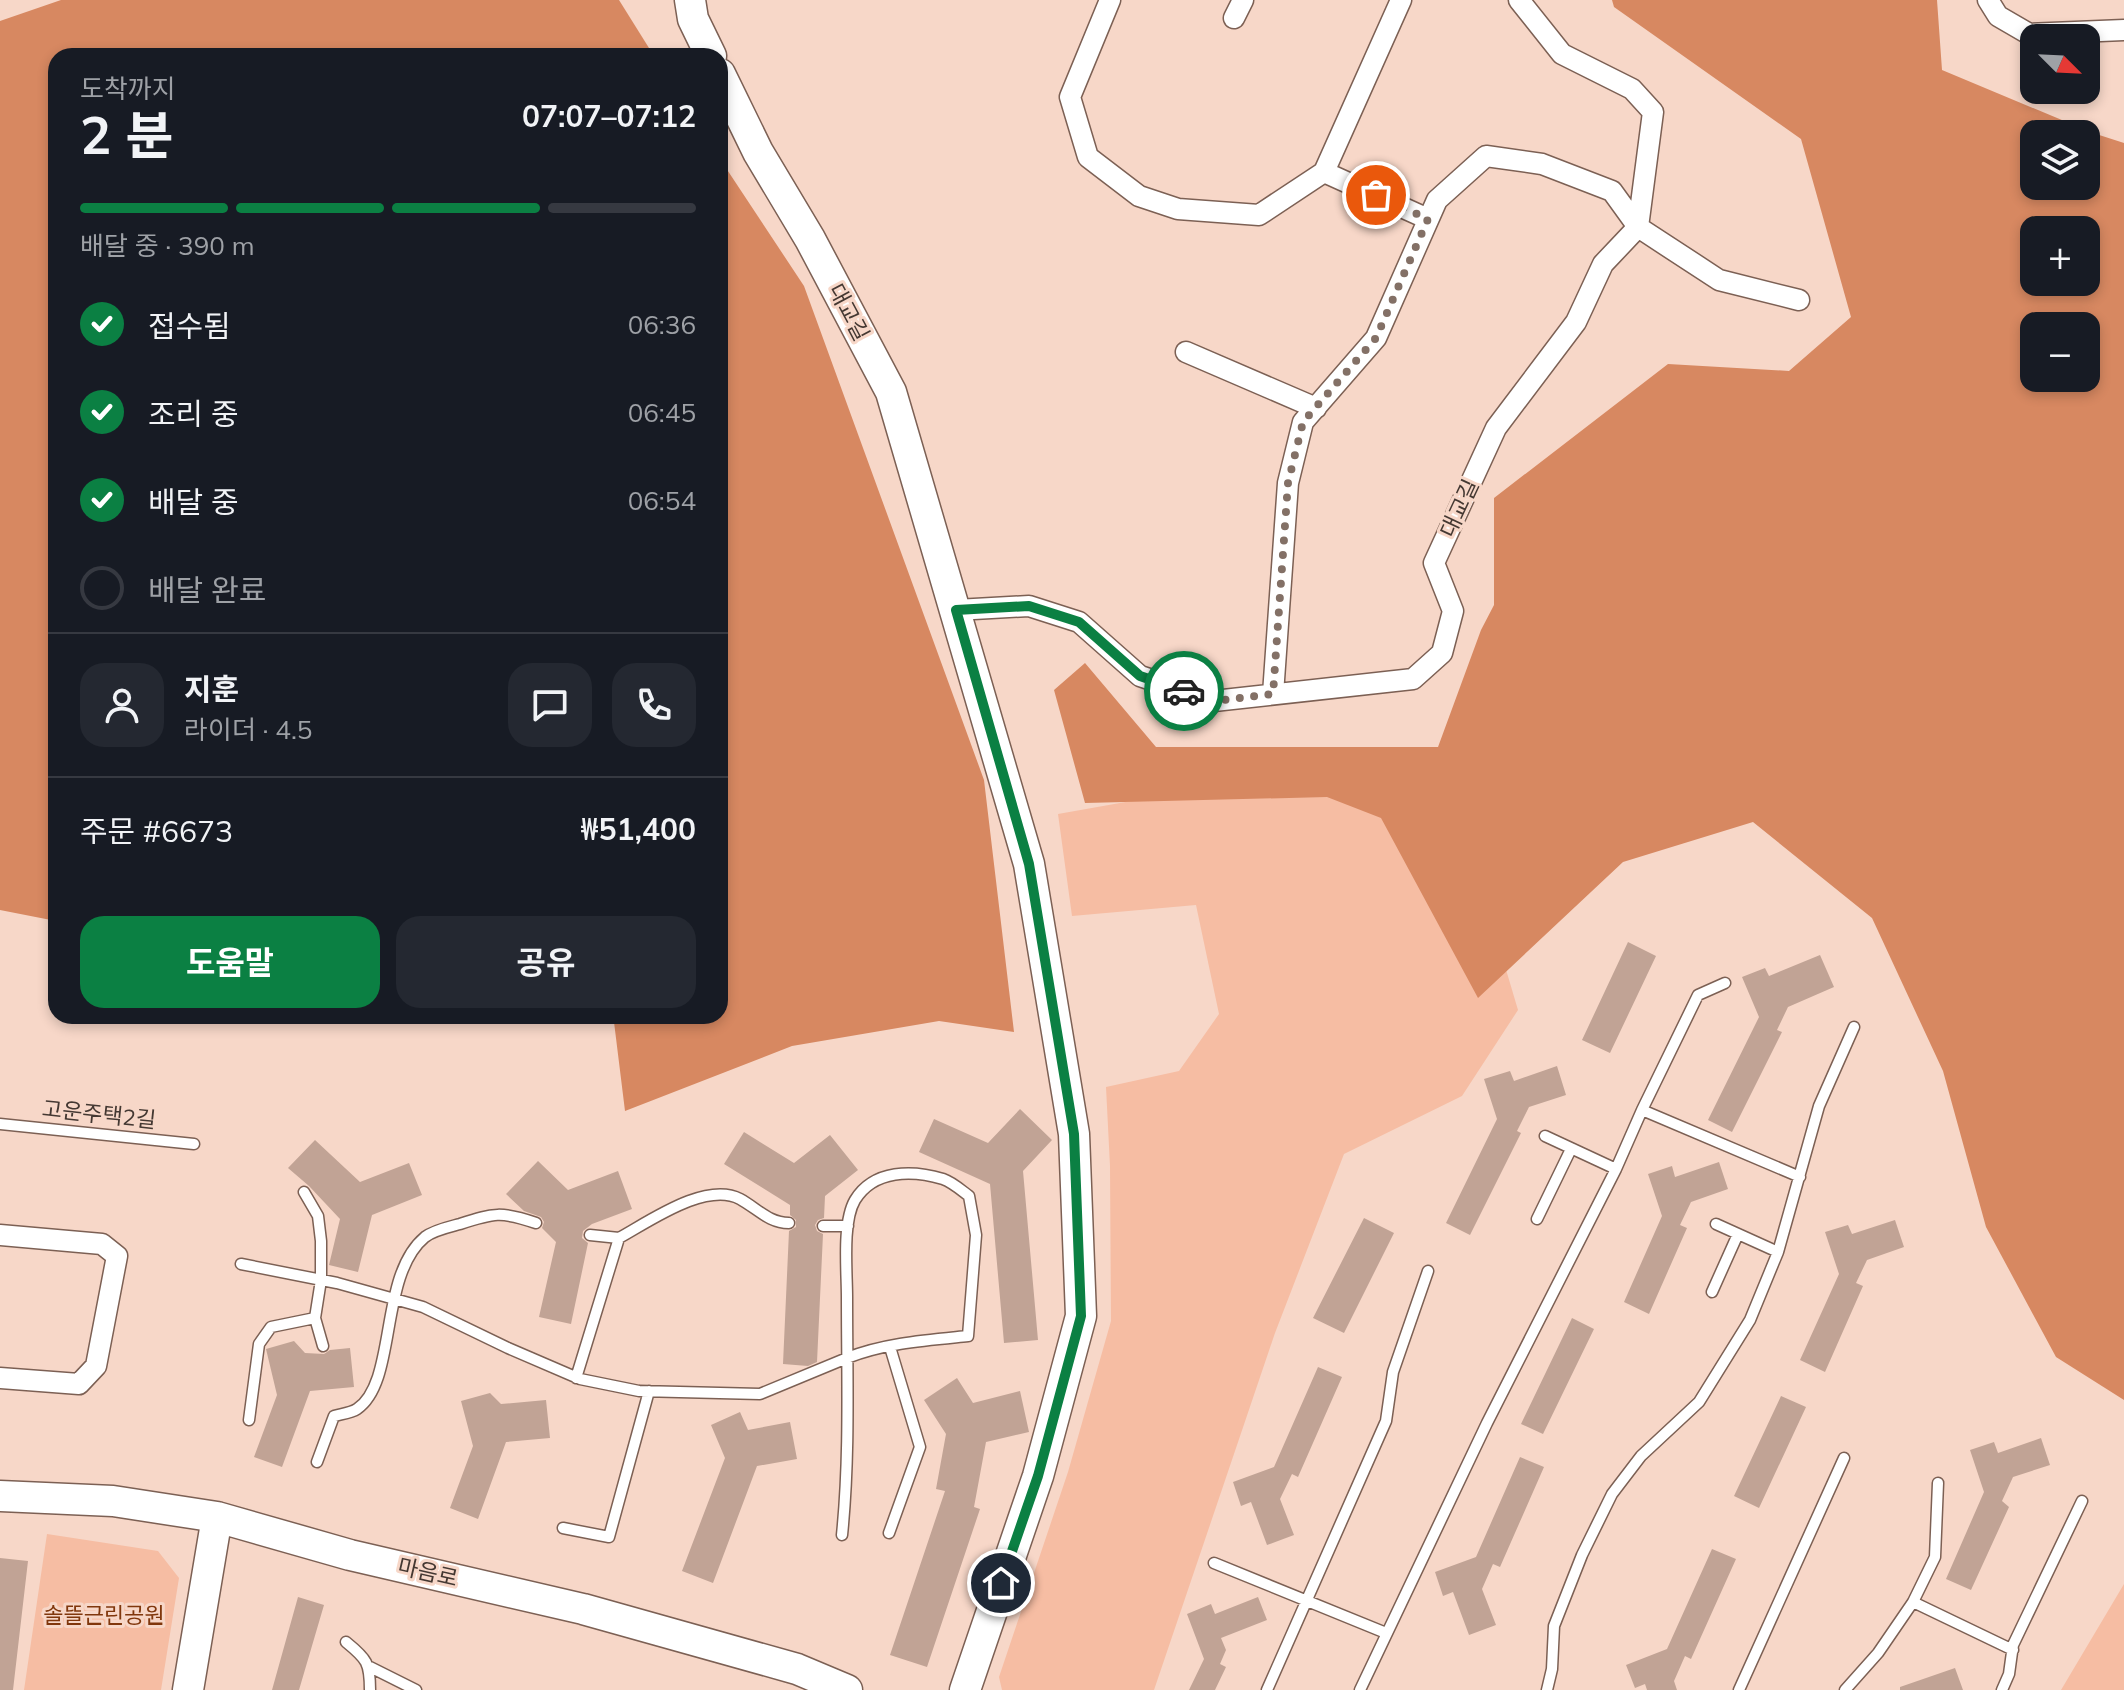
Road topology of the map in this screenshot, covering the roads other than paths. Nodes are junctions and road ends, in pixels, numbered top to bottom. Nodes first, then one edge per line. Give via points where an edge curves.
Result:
1 (690, 0) edge
2 (1110, 0) edge
3 (1401, 0) edge
4 (1519, 0) edge
5 (1988, 0) edge
6 (2124, 30) edge
7 (707, 48) edge
8 (728, 90) edge
9 (1324, 172) junction
10 (1428, 219) junction
11 (1638, 227) junction
12 (1799, 300) dead end
13 (1186, 352) dead end
14 (1316, 408) junction
15 (956, 610) junction
16 (1273, 694) junction
17 (1725, 983) dead end
18 (1854, 1027) dead end
19 (1642, 1110) junction
20 (0, 1124) edge
21 (1545, 1136) dead end
22 (194, 1144) dead end
23 (1571, 1149) junction
24 (1616, 1169) junction
25 (1800, 1177) junction
26 (304, 1192) dead end
27 (1537, 1219) dead end
28 (536, 1223) dead end
29 (789, 1223) dead end
30 (1716, 1224) dead end
31 (823, 1226) dead end
32 (848, 1226) junction
33 (1738, 1234) junction
34 (0, 1235) edge
35 (590, 1235) dead end
36 (619, 1238) junction
37 (1778, 1252) junction
38 (241, 1264) dead end
39 (1428, 1271) dead end
40 (321, 1280) junction
41 (1712, 1292) dead end
42 (394, 1299) junction
43 (315, 1318) junction
44 (323, 1346) dead end
45 (890, 1347) junction
46 (847, 1358) junction
47 (0, 1378) edge
48 (576, 1378) junction
49 (649, 1391) junction
50 (249, 1420) dead end
51 (1844, 1458) dead end
52 (317, 1462) dead end
53 (1938, 1483) dead end
54 (0, 1496) edge
55 (2082, 1501) dead end
56 (217, 1517) junction
57 (563, 1528) dead end
58 (889, 1533) dead end
59 (842, 1535) dead end
60 (1214, 1563) dead end
61 (1307, 1601) junction
62 (1913, 1602) junction
63 (1386, 1633) junction
64 (346, 1642) dead end
65 (2013, 1650) junction
66 (370, 1667) junction
67 (188, 1690) edge
68 (370, 1690) edge
69 (416, 1690) edge
70 (847, 1690) edge
71 (965, 1690) edge
72 (1267, 1690) edge
73 (1360, 1690) edge
74 (1547, 1690) edge
75 (1739, 1690) edge
76 (1845, 1690) edge
77 (2002, 1690) edge

1 - 7 street
2 - 9 street via 1070,97 1088,157 1139,196 1178,209 1259,215
3 - 9 street
4 - 11 street via 1562,54 1632,89 1653,112
5 - 6 street via 1998,16 2029,34
8 - 15 street, 대교길 via 891,392
9 - 10 street
10 - 11 street via 1437,200 1486,156 1542,164 1612,191
10 - 14 street via 1376,338
11 - 12 street via 1719,280
11 - 16 street, 대교길 via 1603,264 1576,322 1489,441 1434,563 1453,611 1442,653 1413,679
13 - 14 street
14 - 16 street via 1303,422 1288,483
15 - 16 street, 대교길 via 1029,606 1079,622 1140,676 1214,701
15 - 71 street, 대교길 via 1029,864 1074,1134 1081,1316 1038,1476
17 - 19 lane via 1698,995
18 - 25 lane via 1819,1106
19 - 24 lane
19 - 25 lane
20 - 22 lane, 고운주택2길
21 - 23 lane
23 - 24 lane
23 - 27 lane
24 - 63 lane
25 - 37 lane
26 - 40 lane via 318,1216
28 - 42 lane via 493,1213 428,1234 409,1253
29 - 36 lane via 776,1223 733,1196 712,1194
30 - 33 lane
31 - 32 lane
32 - 45 lane via 855,1200 878,1179 904,1172 946,1180 969,1196 976,1235 968,1336
32 - 46 lane
33 - 37 lane
33 - 41 lane
34 - 47 street via 102,1244 117,1256 96,1366 79,1384
35 - 36 lane
36 - 48 lane
37 - 74 lane via 1750,1320 1699,1402 1641,1456 1612,1494 1554,1626
38 - 40 lane
39 - 61 lane via 1393,1372 1386,1421
40 - 42 lane
40 - 43 lane
42 - 48 lane via 423,1307
42 - 52 lane via 377,1386 357,1409 334,1416
43 - 44 lane
43 - 50 lane via 271,1327 259,1344
45 - 46 lane
45 - 58 lane via 920,1447
46 - 49 lane via 760,1394
46 - 59 lane
48 - 49 lane
49 - 57 lane via 609,1537
51 - 75 lane
53 - 62 lane via 1935,1557
54 - 56 street, 마음로 via 113,1501
55 - 65 lane
56 - 67 street
56 - 70 street, 마음로 via 350,1555 583,1609 797,1669
60 - 61 lane
61 - 63 lane
61 - 72 lane
62 - 65 lane
62 - 76 lane
63 - 73 lane
64 - 66 lane
65 - 77 lane
66 - 68 lane
66 - 69 lane

